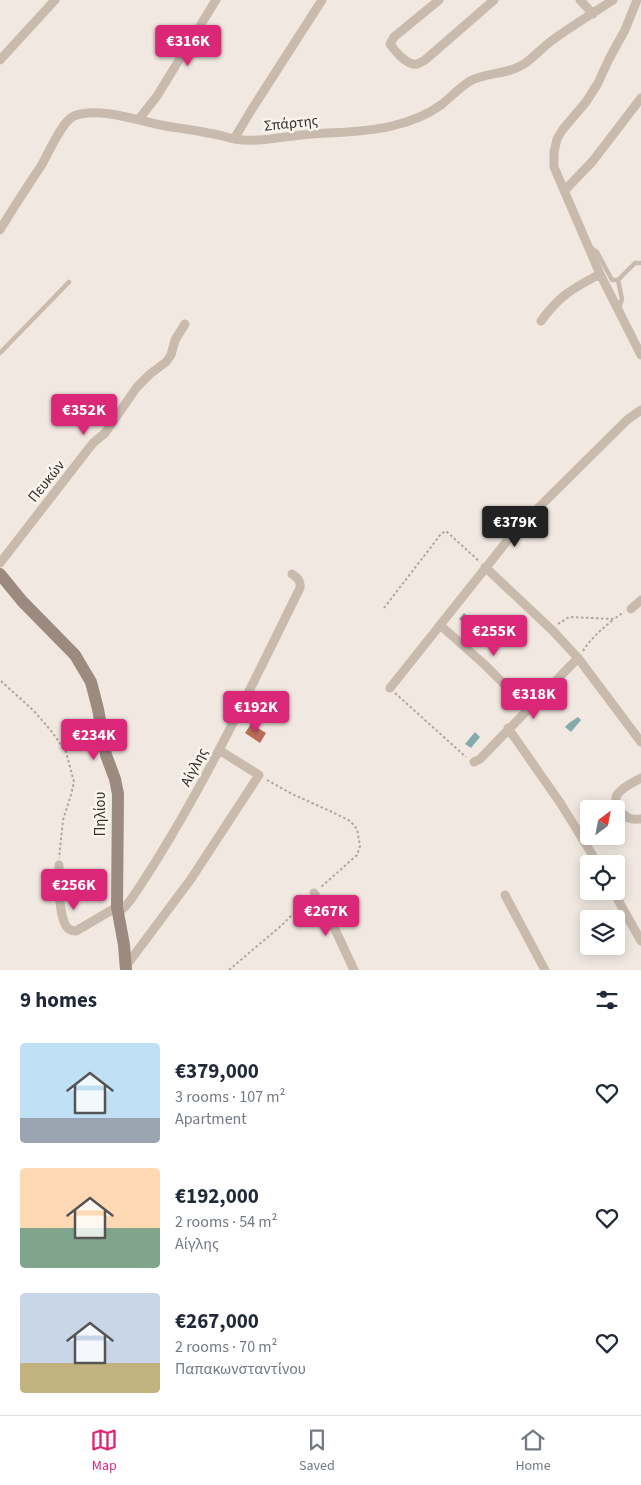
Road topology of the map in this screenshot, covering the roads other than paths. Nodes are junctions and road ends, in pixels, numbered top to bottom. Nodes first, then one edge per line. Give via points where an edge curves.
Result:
1 (55, 0) edge
2 (216, 0) edge
3 (322, 0) edge
4 (439, 0) edge
5 (494, 0) edge
6 (580, 0) edge
7 (613, 0) edge
8 (637, 0) edge
9 (593, 14) junction
10 (0, 60) edge
11 (641, 98) edge
12 (139, 119) junction
13 (234, 139) junction
14 (564, 191) junction
15 (0, 230) edge
16 (588, 246) junction
17 (641, 262) edge
18 (600, 274) junction
19 (618, 280) junction
20 (69, 282) dead end
21 (618, 310) junction
22 (541, 320) dead end
23 (186, 324) dead end
24 (0, 353) edge
25 (641, 355) edge
26 (641, 410) edge
27 (0, 563) edge
28 (485, 567) junction
29 (0, 574) edge
30 (292, 574) dead end
31 (641, 600) edge
32 (631, 609) road end
33 (440, 626) junction
34 (578, 658) junction
35 (390, 688) road end
36 (529, 709) junction
37 (508, 728) junction
38 (641, 742) edge
39 (218, 750) junction
40 (474, 762) road end
41 (641, 778) edge
42 (641, 819) edge
43 (593, 855) edge
44 (59, 865) road end
45 (314, 893) road end
46 (505, 895) dead end
47 (618, 900) edge
48 (117, 910) junction
49 (641, 940) edge
50 (126, 968) edge
51 (354, 970) edge
52 (545, 970) edge

1 - 10 street
2 - 12 street via 157,96
3 - 13 street
4 - 5 street via 394,37 390,44 410,64 425,60
6 - 9 street
7 - 9 street, Σπάρτης
8 - 14 street via 598,83 557,139 554,167
9 - 13 street, Σπάρτης via 563,32 524,64 511,71 472,80 440,106 407,121 378,129 256,141
11 - 14 street via 592,162
12 - 13 street, Σπάρτης
12 - 15 street, Σπάρτης via 94,113 72,117
14 - 16 street
16 - 18 street
16 - 19 lane via 597,252 612,280
17 - 19 lane via 635,263
18 - 21 street
18 - 22 street via 560,298
19 - 21 lane via 622,299
20 - 24 lane
21 - 25 street
23 - 27 street, Πευκών via 166,362 137,387 105,433 93,443
26 - 28 street via 542,503
28 - 33 street
28 - 34 street
29 - 48 street, Πηλίου via 75,655 90,682 118,794
30 - 39 street, Αίγλης via 298,578 300,588
31 - 32 street
33 - 35 street
33 - 36 street via 485,664
34 - 36 street
34 - 38 street
36 - 37 street
37 - 40 street
37 - 43 street via 562,804
39 - 48 street, Αίγλης via 170,840 132,898 125,907
39 - 50 street via 258,775 191,879
41 - 42 street via 622,790 616,801 627,818
44 - 48 street, Αίγλης via 61,909 66,926 71,930 76,931
45 - 51 street via 326,910
46 - 52 street
47 - 49 street
48 - 50 street, Πηλίου

